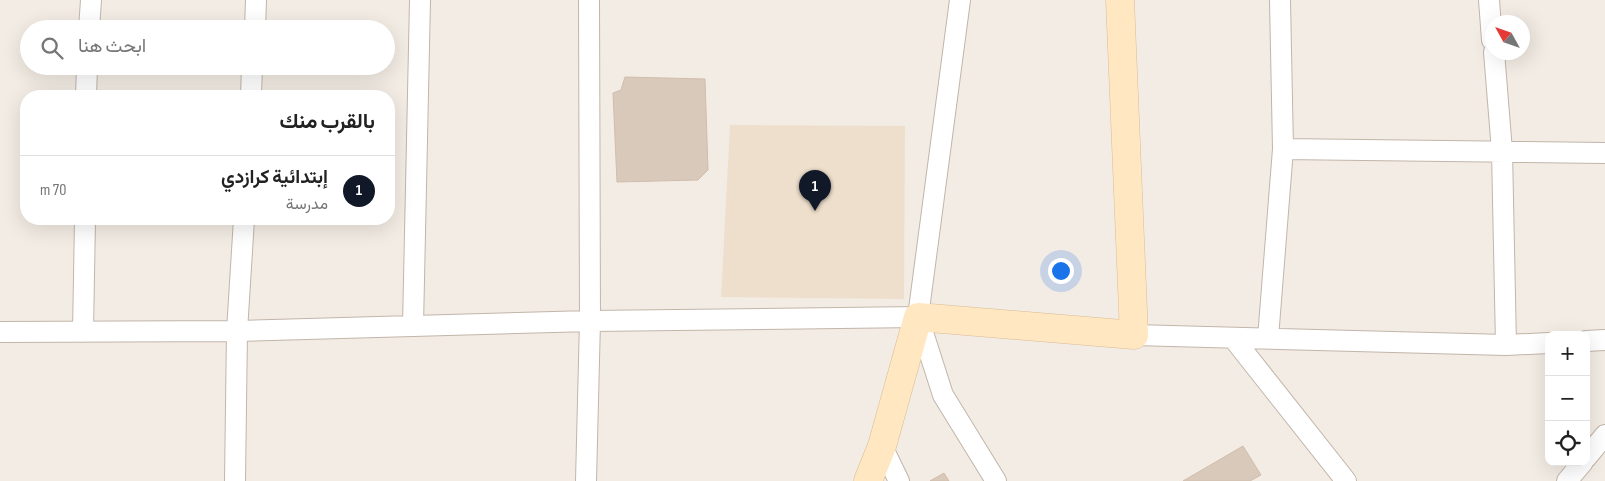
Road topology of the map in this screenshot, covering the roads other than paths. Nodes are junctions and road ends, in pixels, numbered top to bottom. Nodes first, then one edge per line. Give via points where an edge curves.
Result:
1 (91, 0) edge
2 (256, 0) edge
3 (420, 0) edge
4 (589, 0) edge
5 (960, 0) edge
6 (1120, 0) edge
7 (1280, 0) edge
8 (1489, 0) edge
9 (1490, 15) edge
10 (90, 20) edge
11 (255, 20) edge
12 (1495, 60) edge
13 (87, 75) edge
14 (252, 75) edge
15 (86, 90) edge
16 (251, 90) edge
17 (1283, 149) junction
18 (1502, 151) junction
19 (1605, 153) edge
20 (85, 225) edge
21 (244, 225) edge
22 (918, 317) junction
23 (590, 321) junction
24 (413, 326) junction
25 (237, 331) junction
26 (0, 332) edge
27 (83, 332) junction
28 (1134, 335) junction
29 (1233, 338) junction
30 (1268, 338) junction
31 (1605, 340) edge
32 (1590, 341) edge
33 (1545, 343) edge
34 (1506, 345) junction
35 (1605, 435) edge
36 (882, 446) junction
37 (1590, 453) edge
38 (1579, 466) edge
39 (235, 481) edge
40 (586, 481) edge
41 (868, 481) edge
42 (899, 481) edge
43 (996, 481) edge
44 (1346, 481) edge
45 (1567, 481) edge

1 - 10 street
2 - 11 street
3 - 24 street
4 - 23 street
5 - 22 street
6 - 28 street
7 - 17 street
8 - 9 street
12 - 18 street
13 - 15 street
14 - 16 street
17 - 18 street
17 - 30 street
18 - 19 street
18 - 34 street
20 - 27 street
21 - 25 street
22 - 23 street
22 - 28 street
22 - 36 street
22 - 43 street via 943,394
23 - 24 street
23 - 40 street
24 - 25 street
25 - 27 street
25 - 39 street
26 - 27 street
28 - 29 street
29 - 30 street
29 - 44 street
30 - 34 street
31 - 32 street
33 - 34 street
35 - 37 street
36 - 41 street
36 - 42 street
38 - 45 street

